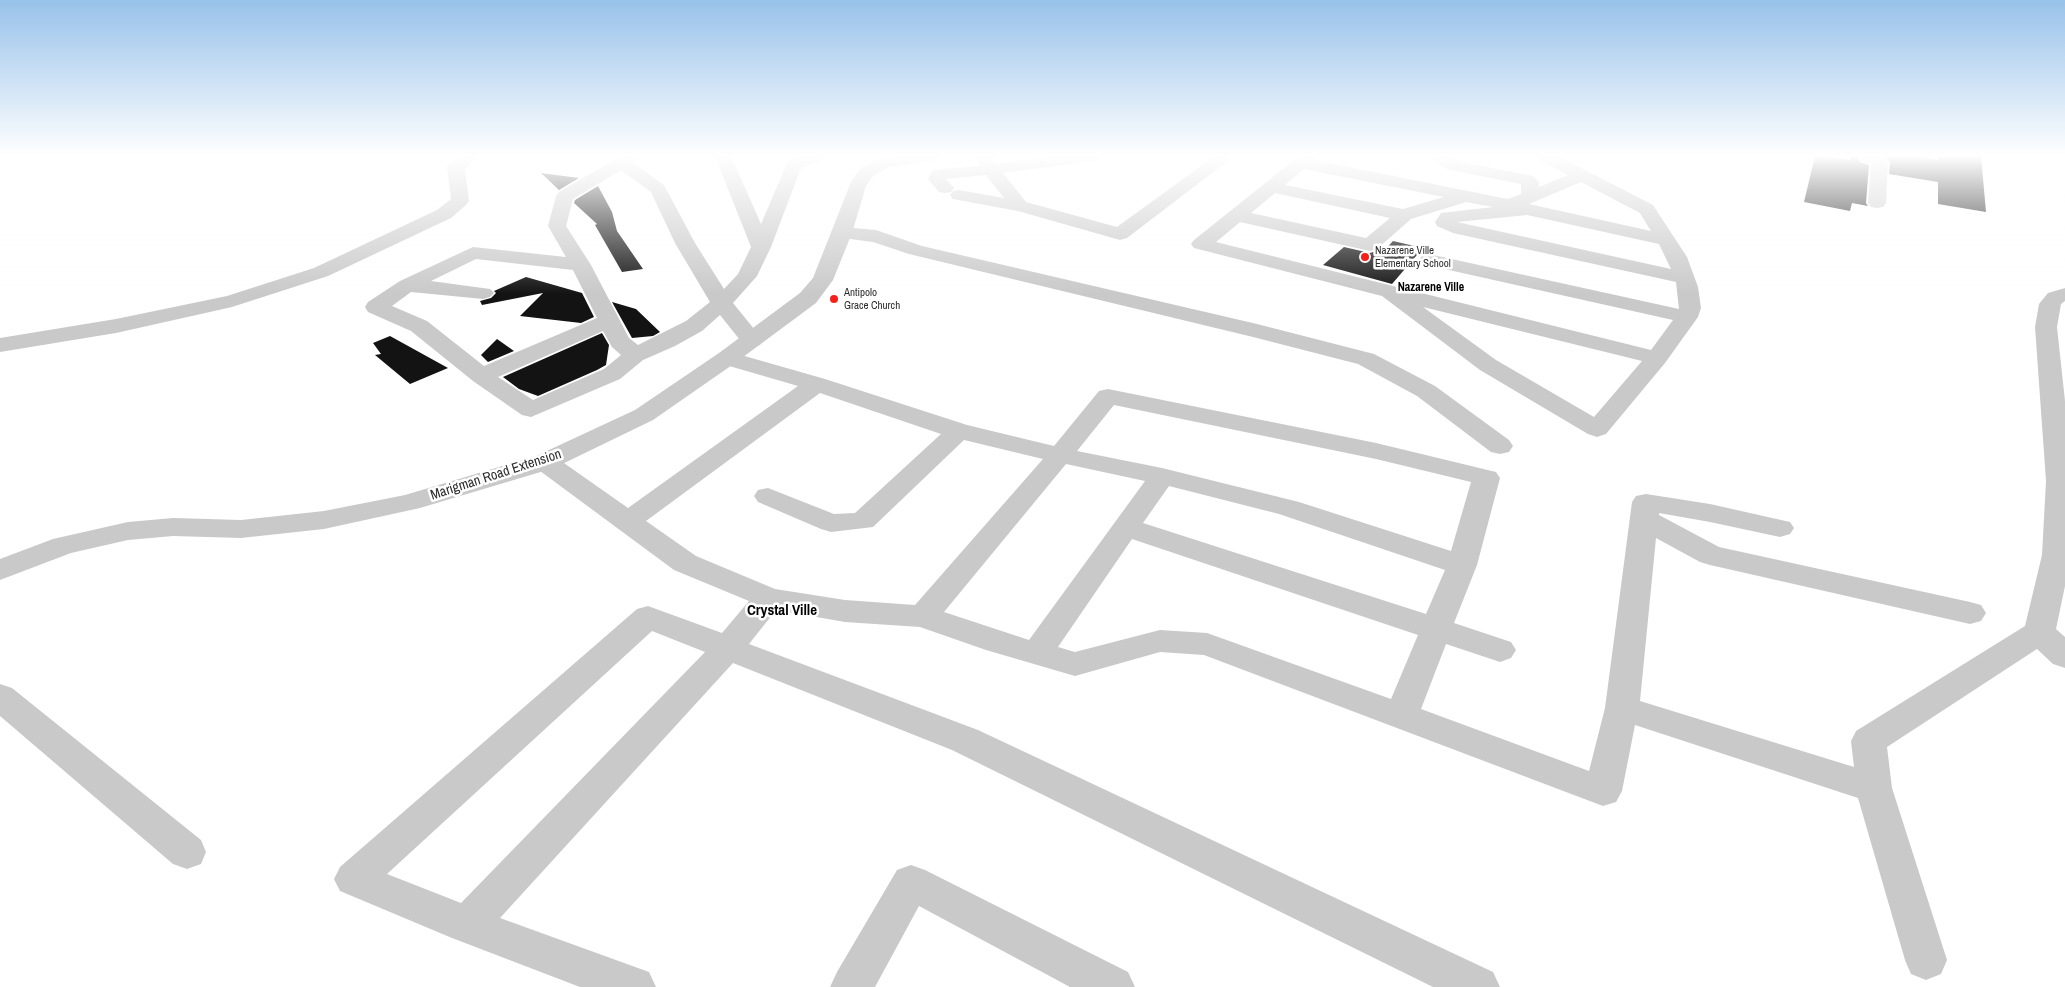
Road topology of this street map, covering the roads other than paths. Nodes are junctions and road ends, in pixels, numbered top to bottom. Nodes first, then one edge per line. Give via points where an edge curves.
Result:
1 (459, 202) edge
2 (563, 202) edge
3 (665, 202) edge
4 (742, 202) edge
5 (779, 202) edge
6 (852, 202) edge
7 (1001, 202) edge
8 (1017, 202) edge
9 (1164, 202) edge
10 (1251, 202) edge
11 (1342, 202) edge
12 (1445, 202) edge
13 (1515, 202) edge
14 (1636, 202) edge
15 (1523, 203) junction
16 (1020, 206) junction
17 (1235, 215) junction
18 (1404, 215) junction
19 (842, 232) junction
20 (1666, 240) junction
21 (761, 247) junction
22 (1429, 260) dead end
23 (581, 265) junction
24 (1684, 278) junction
25 (407, 285) junction
26 (1389, 292) junction
27 (483, 293) dead end
28 (2065, 294) edge
29 (722, 303) junction
30 (1687, 317) junction
31 (608, 321) junction
32 (752, 340) junction
33 (0, 345) edge
34 (635, 355) junction
35 (727, 358) junction
36 (1657, 358) junction
37 (481, 376) junction
38 (817, 384) junction
39 (959, 431) junction
40 (1500, 446) dead end
41 (1060, 455) junction
42 (545, 462) junction
43 (1162, 476) junction
44 (768, 496) dead end
45 (1644, 519) junction
46 (627, 522) junction
47 (1126, 527) junction
48 (1780, 528) dead end
49 (1462, 565) junction
50 (0, 570) edge
51 (770, 598) junction
52 (1970, 614) dead end
53 (923, 616) junction
54 (1435, 629) junction
55 (2039, 632) junction
56 (727, 649) junction
57 (1500, 650) dead end
58 (1037, 653) junction
59 (2065, 656) edge
60 (0, 697) edge
61 (1622, 708) junction
62 (1401, 716) junction
63 (1874, 788) junction
64 (187, 852) dead end
65 (467, 926) junction
66 (1926, 960) dead end
67 (634, 987) edge
68 (852, 987) edge
69 (1113, 987) edge
70 (1478, 987) edge

1 - 33 street via 444,214 321,272 232,301 116,326
2 - 23 street via 557,226
3 - 29 street
4 - 21 street
5 - 21 street
6 - 19 street, Marigman Road Extension
7 - 16 street
8 - 16 street
9 - 16 street via 1120,234
10 - 17 street
11 - 18 street
12 - 18 street
13 - 15 street
14 - 20 street via 1647,209
15 - 20 street
15 - 24 street via 1448,217 1444,222 1453,227
17 - 18 street via 1370,245
17 - 26 street via 1201,244
19 - 32 street, Marigman Road Extension via 823,280 808,298
19 - 40 street via 876,236 916,250 1366,359 1426,391
20 - 24 street
21 - 29 street via 747,276
22 - 30 street
23 - 25 street via 474,253
23 - 31 street
24 - 30 street via 1690,308
25 - 27 street
25 - 37 street via 376,307 419,326
26 - 36 street
26 - 36 street via 1488,365 1597,429
28 - 55 street via 2055,297 2050,304 2046,327 2060,481 2057,555
29 - 32 street
29 - 34 street via 694,326
30 - 36 street
31 - 34 street via 620,342
31 - 37 street
32 - 35 street, Marigman Road Extension
34 - 37 street via 612,374 531,410
35 - 38 street
35 - 42 street, Marigman Road Extension via 644,415
38 - 39 street
38 - 46 street
39 - 41 street
39 - 44 street via 863,521 831,523
41 - 43 street
41 - 49 street via 1108,396 1376,451 1486,478
41 - 53 street
42 - 46 street
42 - 50 street, Marigman Road Extension via 410,502 334,518 241,529 174,527 128,531 63,546
43 - 47 street
43 - 49 street via 1289,508
45 - 48 street via 1646,502
45 - 52 street via 1710,555
45 - 61 street
46 - 51 street via 685,563
47 - 54 street
47 - 58 street
49 - 54 street
51 - 53 street via 845,611
51 - 56 street
53 - 58 street
54 - 57 street
54 - 62 street
55 - 59 street
55 - 63 street via 1869,741
56 - 65 street
56 - 65 street via 648,617 354,879
56 - 70 street via 965,740
58 - 62 street via 1075,664 1160,641 1207,644
60 - 64 street
61 - 62 street via 1603,792
61 - 63 street
63 - 66 street
65 - 67 street
68 - 69 street via 911,882

